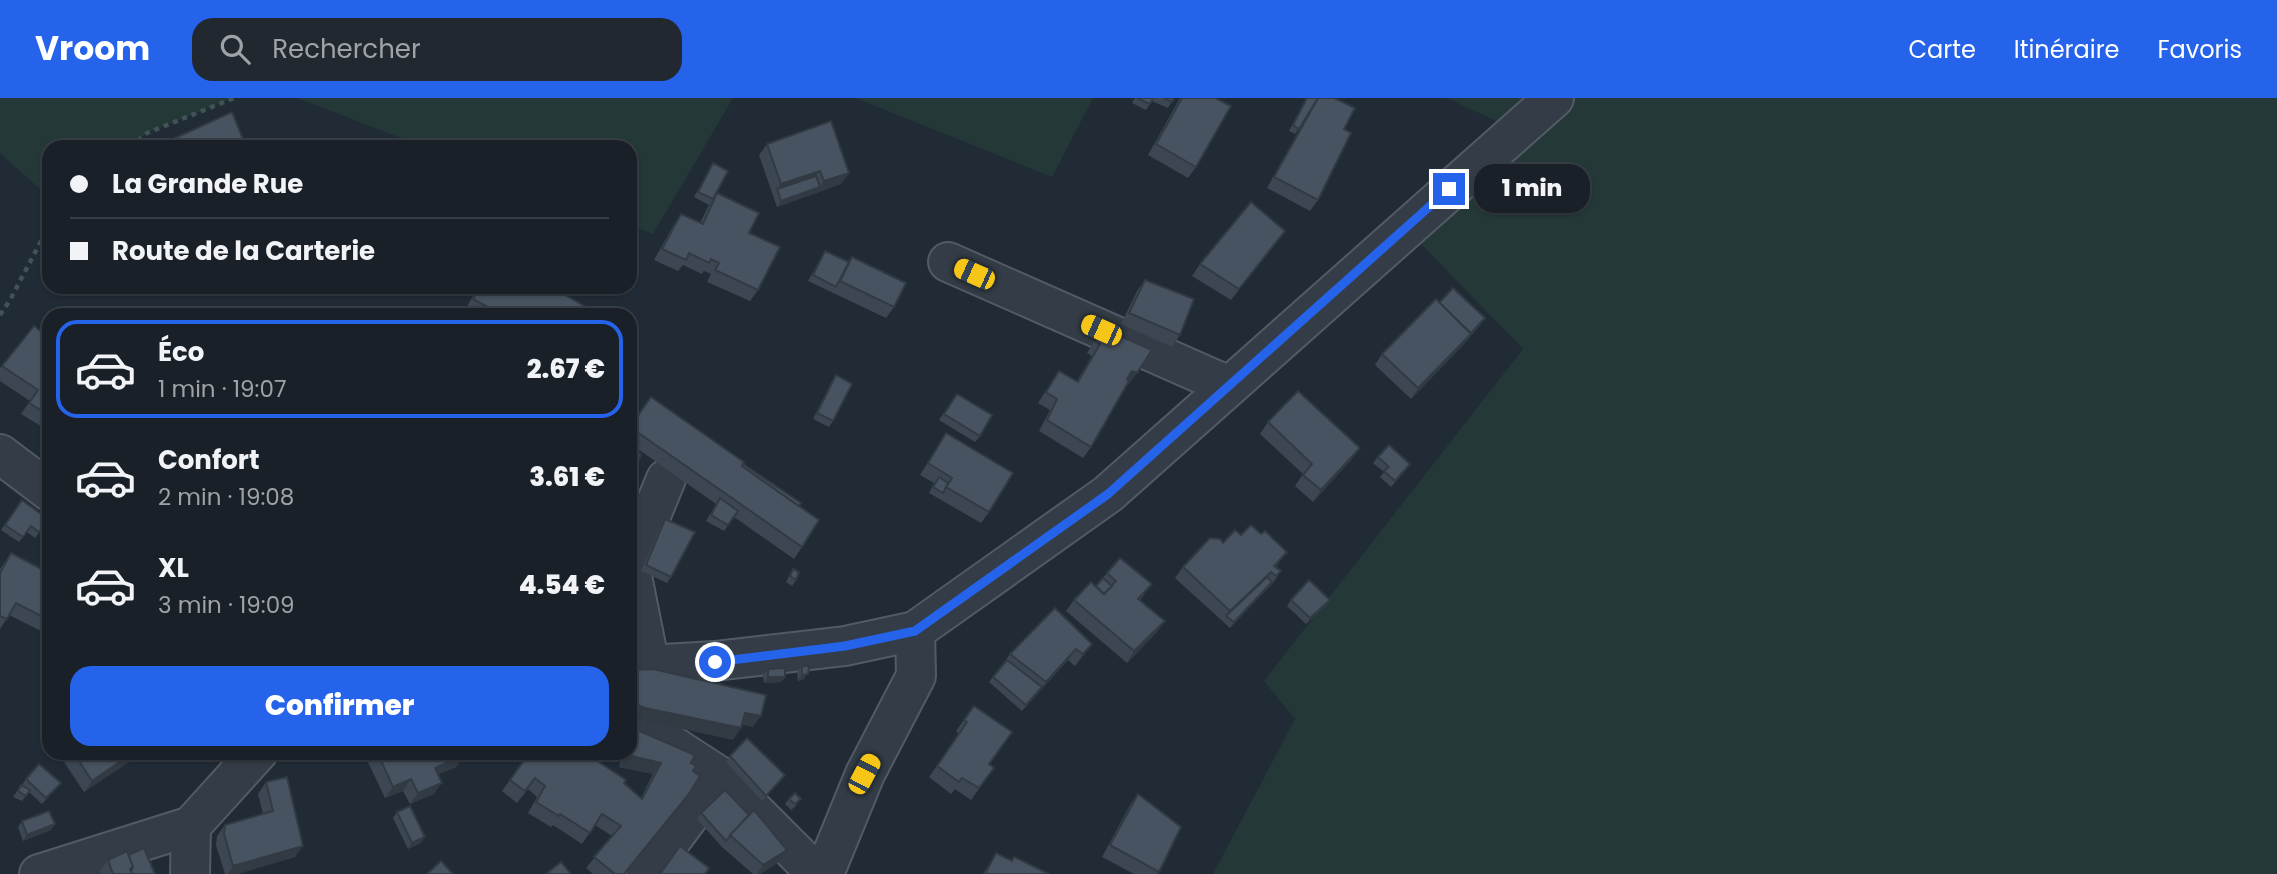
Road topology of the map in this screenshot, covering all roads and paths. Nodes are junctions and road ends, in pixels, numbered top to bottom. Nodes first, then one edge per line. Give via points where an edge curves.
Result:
1 (234, 98) edge
2 (1554, 98) edge
3 (138, 140) edge
4 (42, 239) edge
5 (948, 262) dead end
6 (0, 315) edge
7 (1229, 386) junction
8 (0, 455) edge
9 (666, 479) dead end
10 (42, 486) edge
11 (637, 549) edge
12 (915, 631) junction
13 (637, 636) edge
14 (640, 666) edge
15 (637, 732) edge
16 (251, 760) edge
17 (719, 776) junction
18 (191, 826) junction
19 (39, 874) edge
20 (190, 874) edge
21 (646, 874) edge
22 (817, 874) edge
23 (824, 874) edge

1 - 3 path
2 - 7 street
4 - 6 path
5 - 7 street
7 - 12 street via 1108,494
8 - 10 street
9 - 11 street
12 - 14 street via 845,646
12 - 23 street via 916,676 864,774
13 - 14 street
15 - 17 street via 670,744
16 - 18 street
17 - 21 street
17 - 22 street
18 - 19 street
18 - 20 street

